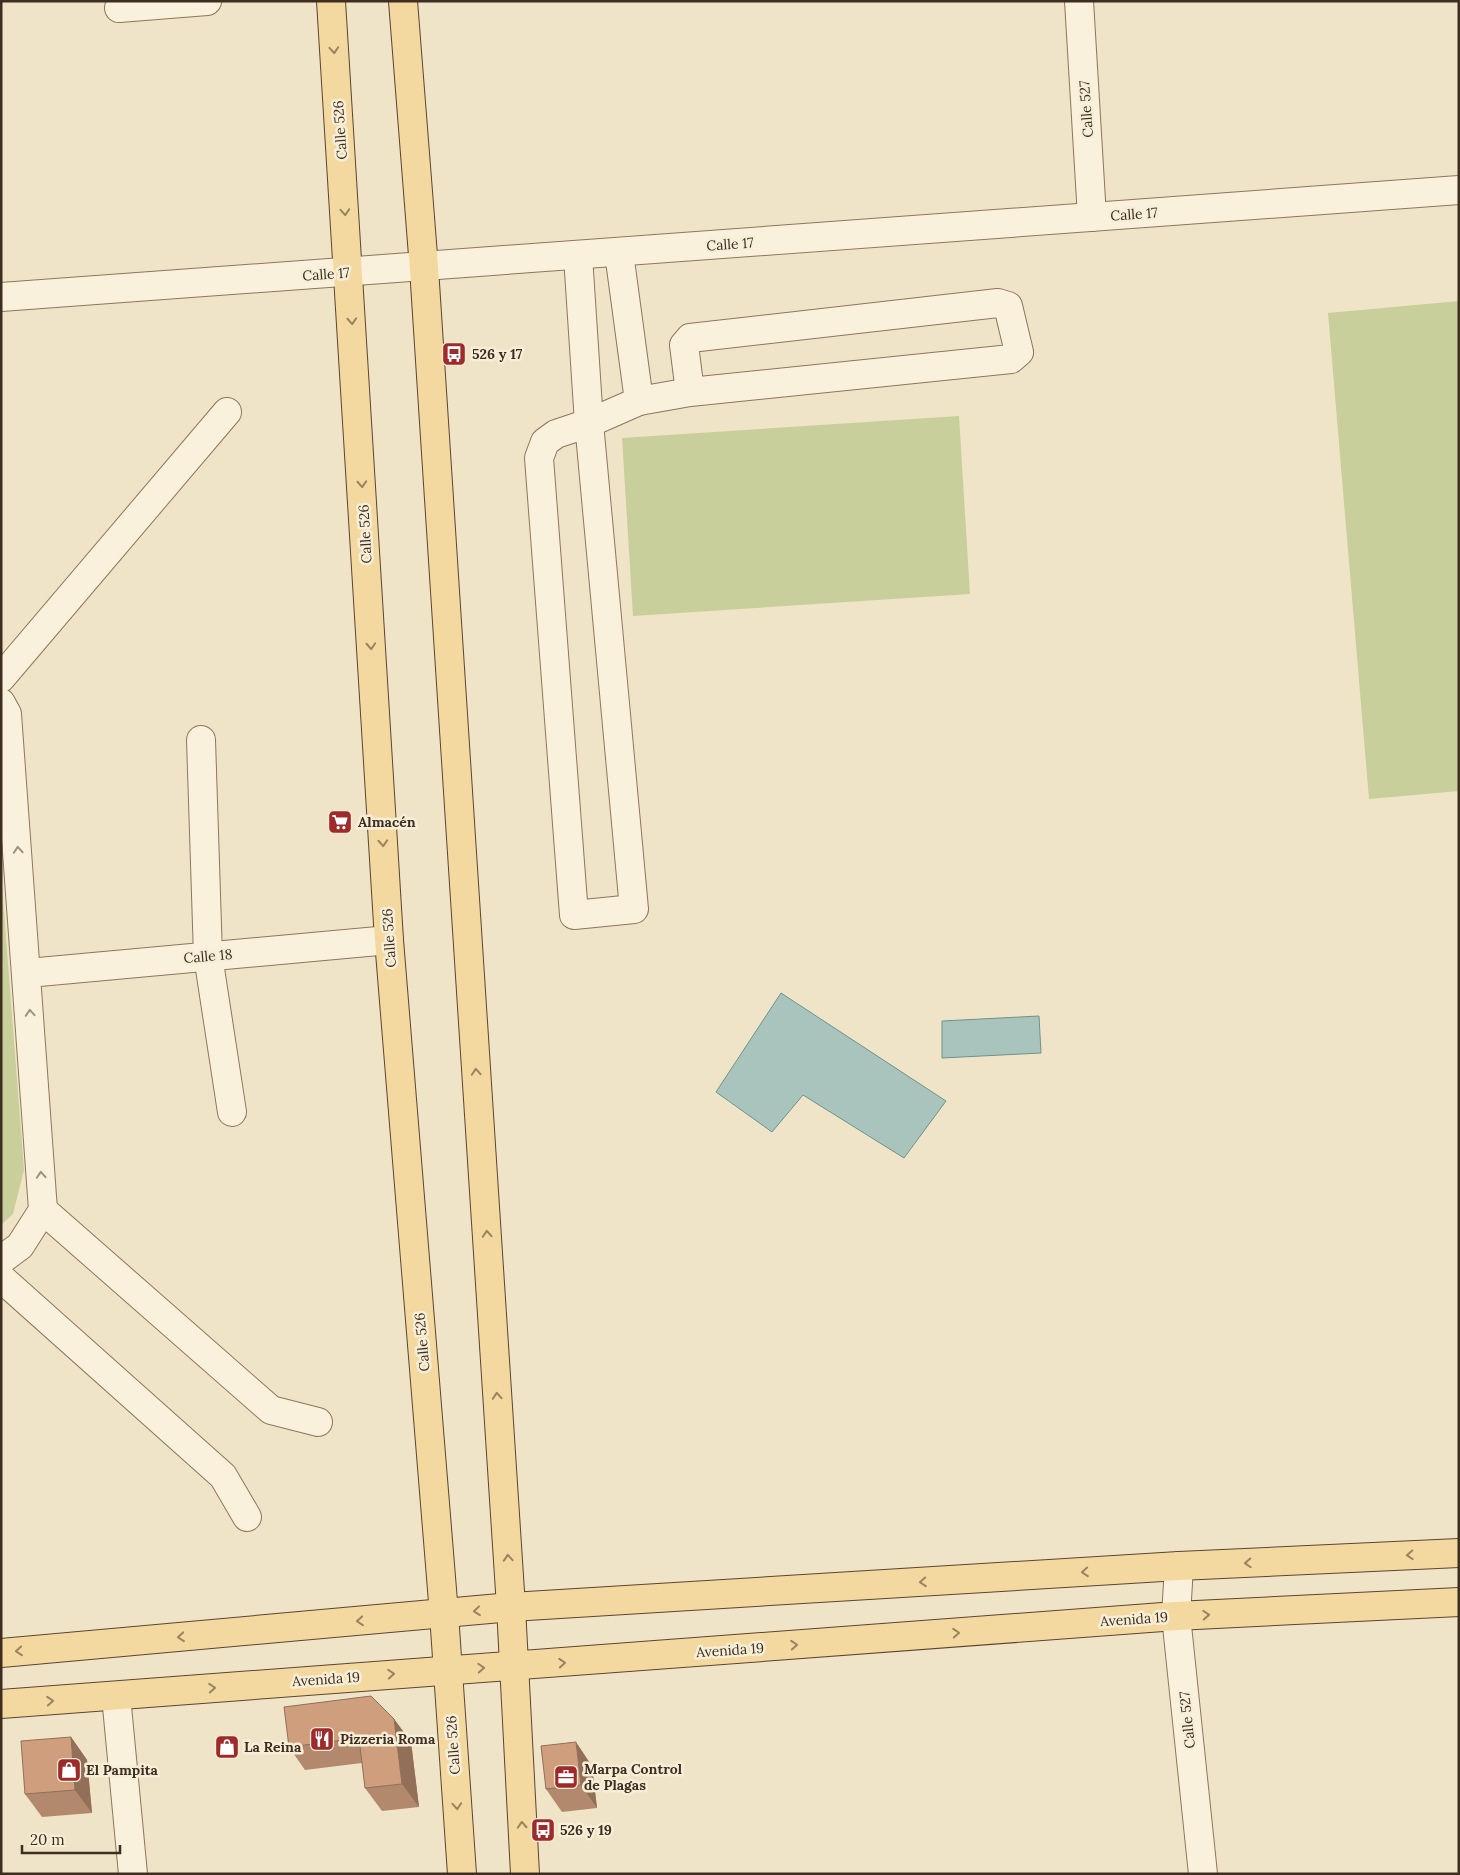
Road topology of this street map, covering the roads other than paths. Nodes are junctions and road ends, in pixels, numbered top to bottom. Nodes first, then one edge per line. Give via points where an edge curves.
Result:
1 (207, 1) edge
2 (331, 1) edge
3 (403, 1) edge
4 (1079, 1) edge
5 (119, 8) dead end
6 (1459, 190) edge
7 (1092, 218) junction
8 (619, 253) junction
9 (578, 256) junction
10 (424, 268) junction
11 (349, 273) junction
12 (1, 297) edge
13 (690, 392) junction
14 (639, 401) junction
15 (227, 412) dead end
16 (589, 423) junction
17 (1, 678) edge
18 (1, 703) edge
19 (201, 740) dead end
20 (389, 940) junction
21 (208, 956) junction
22 (28, 973) junction
23 (232, 1112) dead end
24 (43, 1210) junction
25 (1, 1260) edge
26 (1, 1278) edge
27 (318, 1422) dead end
28 (247, 1517) dead end
29 (1459, 1553) edge
30 (1179, 1566) junction
31 (1459, 1602) edge
32 (511, 1607) junction
33 (444, 1614) junction
34 (1176, 1616) junction
35 (1, 1653) edge
36 (514, 1667) junction
37 (448, 1670) junction
38 (116, 1696) junction
39 (1, 1704) edge
40 (133, 1874) edge
41 (462, 1874) edge
42 (525, 1874) edge
43 (1204, 1874) edge

1 - 5 street
2 -> 11 main road, Calle 526
3 - 10 main road
4 - 7 street, Calle 527
6 - 7 street, Calle 17
7 - 8 street, Calle 17
8 - 9 street, Calle 17
8 - 14 street
9 - 10 street, Calle 17
9 - 16 street
10 - 11 street, Calle 17
32 -> 10 main road
11 - 12 street, Calle 17
11 -> 20 main road, Calle 526
13 - 13 street via 1011,359 1019,352 1008,306 998,303 690,338 684,345
13 - 14 street
14 - 16 street
15 - 17 street
16 - 16 street via 634,909 574,915 539,458 545,442 556,434
22 -> 18 street via 7,714
19 - 21 street
20 - 21 street, Calle 18
20 - 33 main road, Calle 526
21 - 22 street, Calle 18
21 - 23 street
24 -> 22 street
24 - 25 street via 20,1246
24 - 27 street via 271,1410
26 - 28 street via 223,1476
29 -> 30 main road
30 -> 32 main road
30 - 34 street, Calle 527
34 -> 31 main road, Avenida 19
32 -> 33 main road
32 - 36 main road
33 -> 35 main road
33 - 37 main road, Calle 526
36 -> 34 main road, Avenida 19
34 - 43 street, Calle 527
37 -> 36 main road, Avenida 19
42 -> 36 main road
38 -> 37 main road, Avenida 19
37 -> 41 main road, Calle 526
39 -> 38 main road, Avenida 19
38 - 40 street

